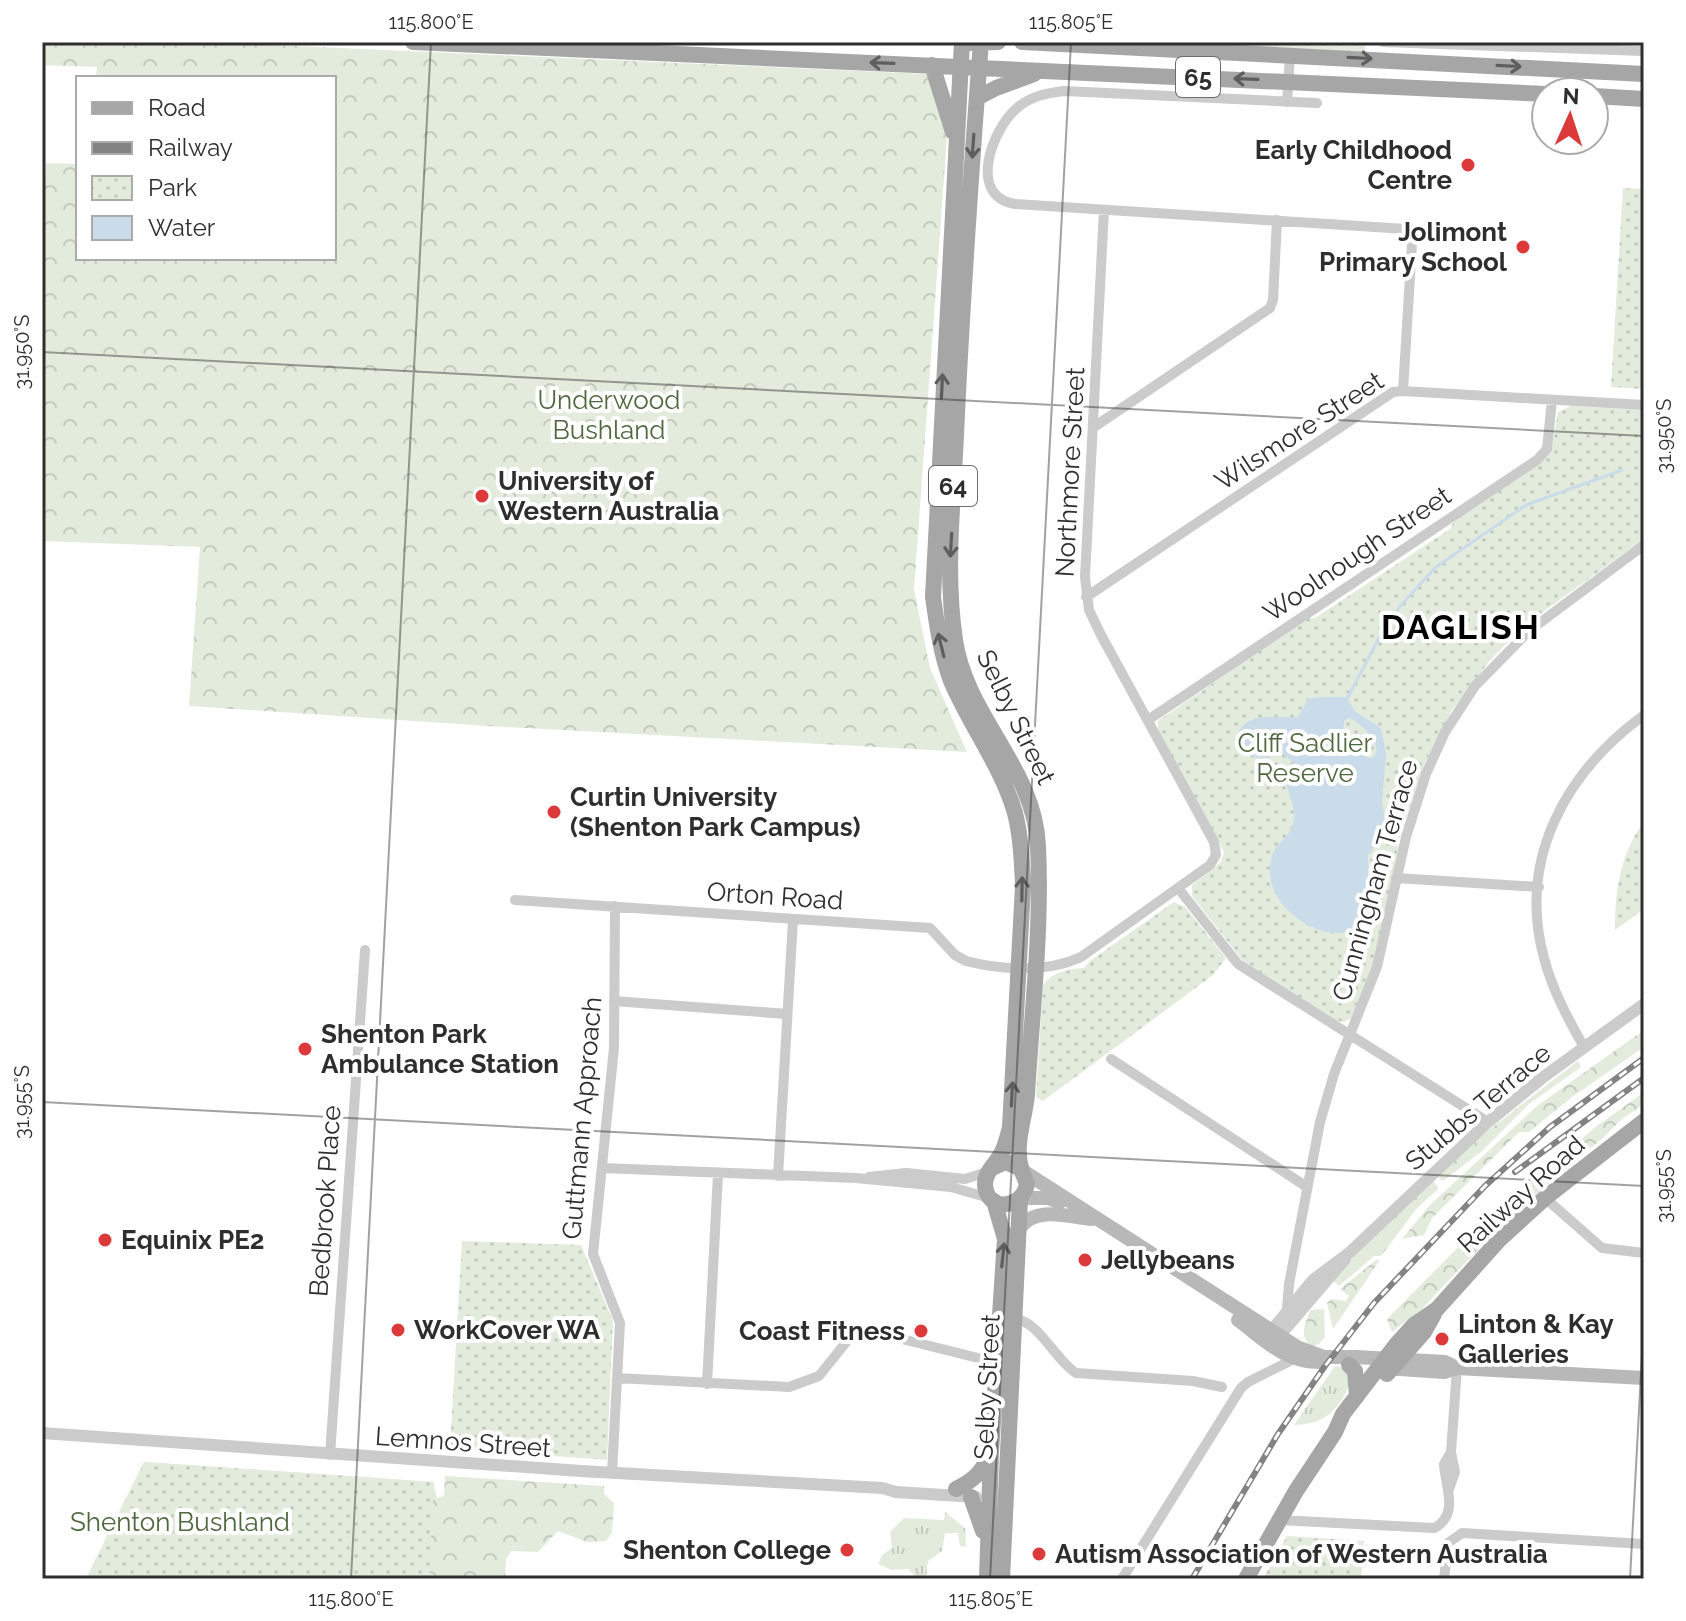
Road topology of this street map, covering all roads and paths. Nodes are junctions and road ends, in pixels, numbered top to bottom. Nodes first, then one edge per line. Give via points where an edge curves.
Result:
1 (413, 42) edge
2 (952, 42) edge
3 (962, 42) edge
4 (981, 42) edge
5 (998, 42) edge
6 (1022, 42) edge
7 (1383, 42) edge
8 (1644, 42) edge
9 (1507, 44) edge
10 (608, 47) edge
11 (1644, 51) edge
12 (1290, 55) junction
13 (932, 65) junction
14 (960, 67) junction
15 (979, 68) junction
16 (1043, 71) junction
17 (1644, 74) edge
18 (1288, 81) junction
19 (1530, 93) edge
20 (1610, 97) edge
21 (977, 98) junction
22 (1644, 99) edge
23 (1287, 102) junction
24 (1317, 103) dead end
25 (956, 141) junction
26 (1104, 210) junction
27 (1277, 220) junction
28 (958, 243) junction
29 (1403, 391) junction
30 (1552, 400) junction
31 (1644, 405) edge
32 (948, 422) junction
33 (1094, 427) junction
34 (1644, 545) edge
35 (1086, 597) junction
36 (1148, 720) junction
37 (1642, 720) edge
38 (1037, 829) junction
39 (1019, 833) junction
40 (1216, 849) joint
41 (1396, 878) junction
42 (1539, 887) junction
43 (1178, 888) junction
44 (515, 900) dead end
45 (615, 906) junction
46 (793, 920) junction
47 (365, 950) dead end
48 (1026, 967) junction
49 (614, 1001) junction
50 (1644, 1004) edge
51 (787, 1014) junction
52 (1351, 1035) junction
53 (1584, 1047) junction
54 (1111, 1059) dead end
55 (1644, 1121) edge
56 (1488, 1122) junction
57 (602, 1168) junction
58 (990, 1170) junction
59 (1023, 1171) junction
60 (718, 1174) junction
61 (778, 1176) junction
62 (856, 1178) junction
63 (1307, 1187) junction
64 (1548, 1196) junction
65 (1021, 1198) junction
66 (992, 1200) junction
67 (1096, 1220) junction
68 (1019, 1229) junction
69 (1644, 1253) edge
70 (1291, 1314) junction
71 (1015, 1319) junction
72 (1271, 1339) junction
73 (1296, 1353) junction
74 (1004, 1361) junction
75 (1388, 1364) junction
76 (1349, 1365) junction
77 (1457, 1368) junction
78 (1252, 1371) dead end
79 (617, 1378) junction
80 (1644, 1378) edge
81 (707, 1384) junction
82 (1222, 1387) dead end
83 (1241, 1388) junction
84 (1357, 1396) junction
85 (1335, 1432) junction
86 (42, 1433) edge
87 (991, 1452) junction
88 (330, 1455) junction
89 (612, 1473) junction
90 (964, 1493) junction
91 (997, 1495) junction
92 (1279, 1520) junction
93 (1644, 1544) edge
94 (987, 1557) junction
95 (987, 1579) edge
96 (1002, 1579) edge
97 (1122, 1579) edge
98 (1246, 1579) edge
99 (1444, 1579) edge

1 - 10 main road, 65
2 - 3 main road
3 - 4 main road
3 - 14 main road, Selby Street / 64
4 - 5 main road
4 - 15 main road, Selby Street / 64
6 - 12 main road, 65
7 - 9 street
8 - 11 street
9 - 11 street
13 -> 10 main road, 65
12 -> 17 main road, 65
12 - 18 street
13 - 14 main road, 65
13 - 25 main road
14 - 15 main road, 65
14 - 25 main road, Selby Street / 64
15 - 16 main road, 65
15 - 21 main road, Selby Street / 64
18 -> 16 main road, 65
16 - 21 main road
18 - 19 main road, 65
18 - 23 street
20 - 22 main road
21 -> 28 main road, Selby Street / 64
23 - 24 street
23 - 26 street via 1064,91 1038,95 1007,117 990,155 995,197 1015,204
25 - 28 main road, Selby Street / 64
26 - 27 street
26 - 33 street, Northmore Street
27 - 29 street, Wilsmore Street via 1397,227 1410,233
27 - 33 street via 1270,308
28 - 32 main road, Selby Street / 64
29 - 30 street
29 - 35 street, Wilsmore Street via 1384,397
30 - 31 street
30 - 36 street, Woolnough Street via 1547,449 1537,460
32 -> 38 main road, Selby Street / 64 via 955,645 977,703 1026,788
39 -> 32 main road, Selby Street / 64 via 1007,791 951,680 938,637 933,597
33 - 35 street, Northmore Street
34 - 41 street, Cunningham Terrace via 1529,631 1475,686 1426,774
35 - 36 street, Northmore Street
36 - 40 street, Northmore Street
37 - 42 street via 1615,736 1569,791 1548,838
38 - 39 main road
38 - 48 main road, Selby Street / 64 via 1039,885
48 -> 39 main road, Selby Street / 64
40 - 43 street, Orton Road via 1210,865
41 - 42 street
41 - 52 street, Cunningham Terrace via 1377,967
42 - 53 street via 1544,957
43 - 48 street, Orton Road via 1081,957
43 - 52 street via 1238,964
44 - 45 street, Orton Road
45 - 46 street, Orton Road
45 - 49 street, Guttmann Approach
46 - 48 street, Orton Road via 930,928 966,961
46 - 51 street
47 - 88 street, Bedbrook Place
58 -> 48 main road, Selby Street / 64 via 1010,1127
48 - 59 main road, Selby Street / 64 via 1025,1116 1018,1149
49 - 51 street
49 - 57 street, Guttmann Approach
50 - 53 street, Stubbs Terrace
51 - 61 street
52 - 56 street
52 - 63 street, Cunningham Terrace via 1323,1110
53 - 56 street, Stubbs Terrace
54 - 63 street
55 - 64 main road, Railway Road
56 - 70 street, Stubbs Terrace via 1349,1253 1313,1280
57 - 60 street
57 - 79 street, Guttmann Approach via 593,1257 620,1323
58 - 59 main road via 1008,1163
58 - 62 street via 965,1179 906,1173
58 - 66 main road via 985,1186
59 - 65 main road, 64 via 1027,1184
59 - 67 main road
60 - 61 street
60 - 81 street
61 - 62 street
62 - 66 street via 956,1188
63 - 70 street, Cunningham Terrace via 1293,1264
64 - 69 street via 1602,1248
64 - 75 main road, Railway Road via 1500,1239 1437,1309 1415,1324
65 - 66 main road via 1008,1204
65 - 67 main road via 1052,1199
65 - 68 main road, Selby Street
74 -> 66 main road, Selby Street via 1005,1237
67 - 68 main road via 1047,1214 1025,1221
67 - 72 main road
68 - 71 main road, Selby Street
70 - 72 street, Stubbs Terrace
70 - 73 street
71 - 74 main road, Selby Street
71 - 82 street via 1028,1323 1076,1373
72 - 73 main road
73 - 75 main road
73 - 76 main road
73 - 83 street
74 - 81 street via 861,1330 819,1376 789,1387
74 - 87 main road, Selby Street
74 - 91 main road, Selby Street
75 - 76 main road
75 - 77 main road via 1444,1372
75 - 84 main road, Railway Road
75 - 85 main road, Railway Road via 1352,1418
76 - 84 main road via 1355,1371
77 - 80 main road
77 - 92 street via 1451,1452 1444,1464 1449,1489 1444,1522 1426,1529
78 - 83 street
79 - 81 street
79 - 89 street, Guttmann Approach
83 - 97 street
84 - 85 main road, Railway Road
85 - 92 main road, Railway Road
86 - 88 street, Lemnos Street
87 - 90 main road
87 - 91 main road, Selby Street
88 - 89 street, Lemnos Street
89 - 90 street, Lemnos Street
90 - 91 street, Lemnos Street
90 - 94 main road via 982,1524
91 - 94 main road, Selby Street
91 - 96 main road, Selby Street
92 - 98 main road, Railway Road
93 - 99 street via 1471,1532 1454,1537 1446,1550
94 - 95 main road, Selby Street

